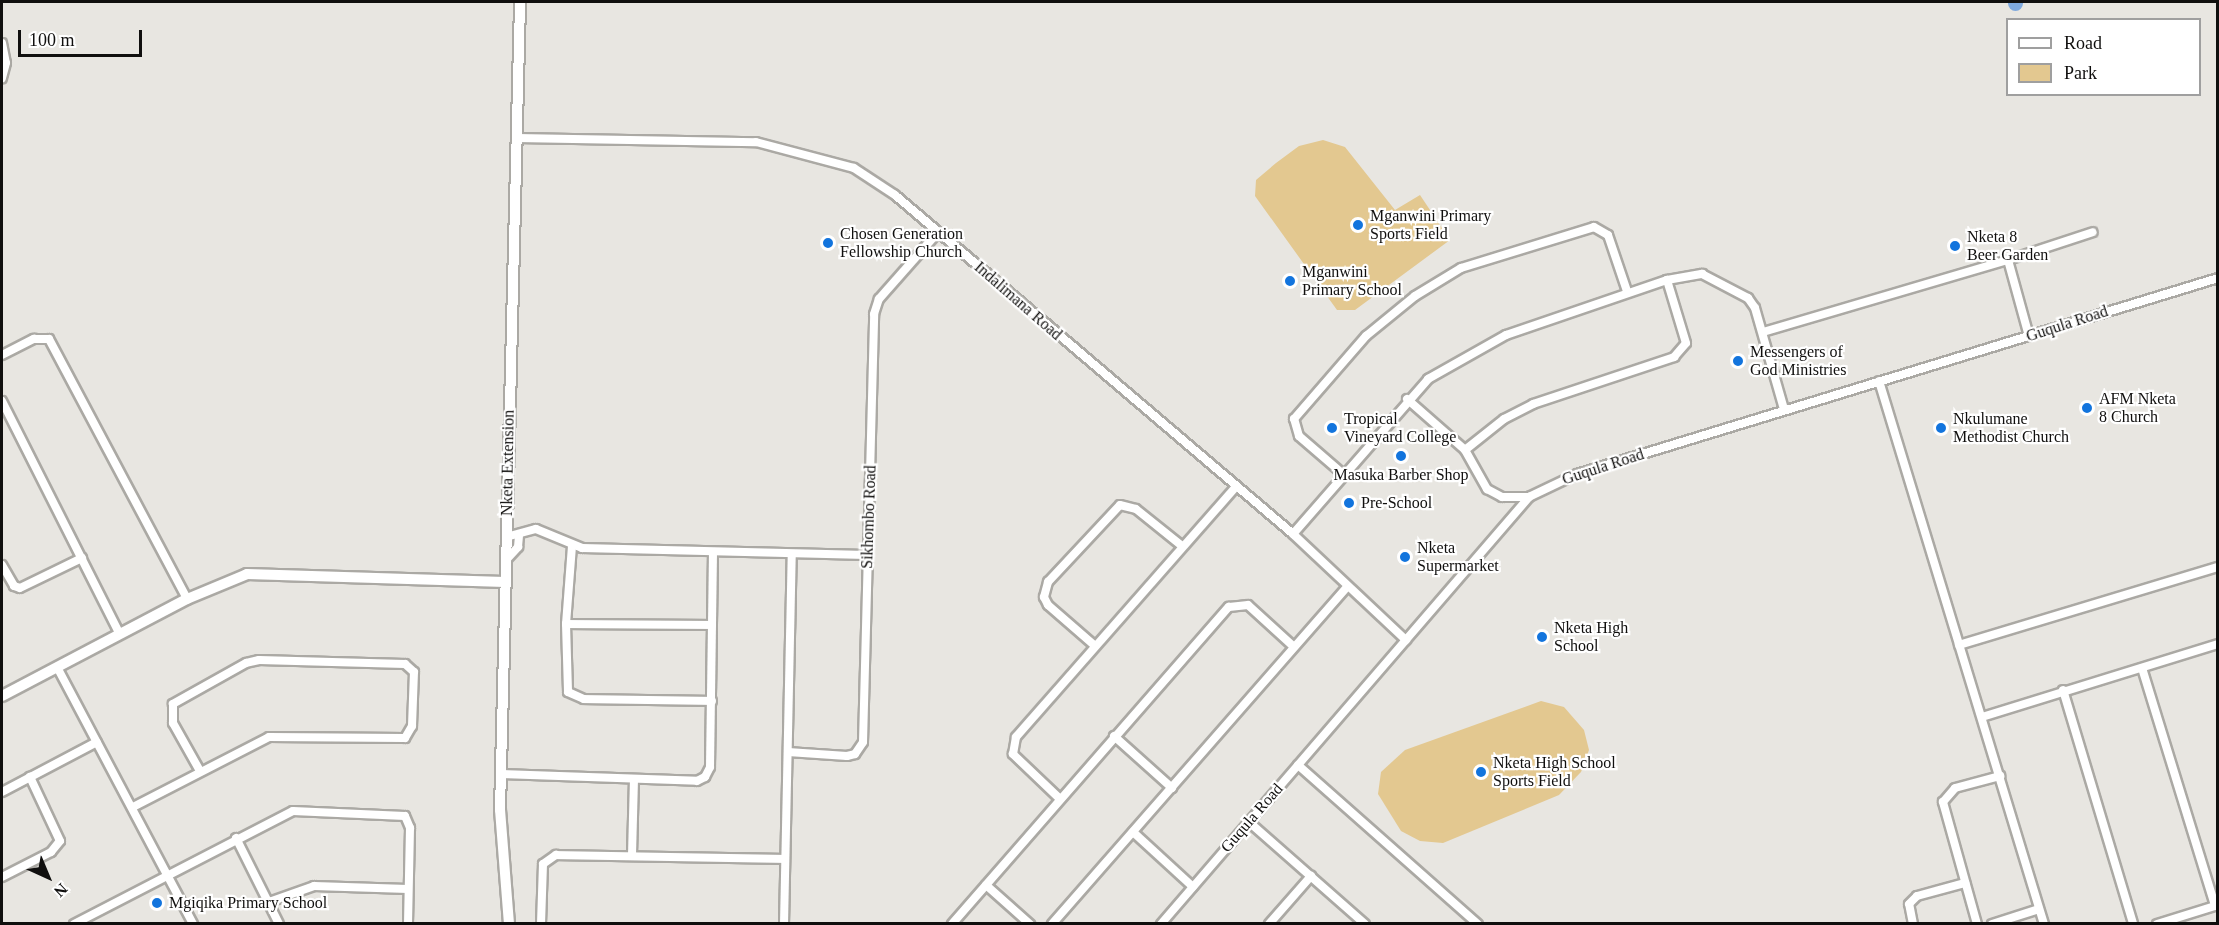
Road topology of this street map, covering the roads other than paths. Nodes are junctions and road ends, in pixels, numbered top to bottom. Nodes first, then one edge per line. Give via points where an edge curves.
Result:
1 (520, 2) edge
2 (2, 43) edge
3 (2, 78) edge
4 (517, 138) junction
5 (938, 232) junction
6 (2093, 232) dead end
7 (2008, 260) junction
8 (2217, 278) edge
9 (1667, 279) junction
10 (1627, 291) junction
11 (1763, 332) junction
12 (2029, 336) junction
13 (2, 356) edge
14 (1879, 381) junction
15 (1407, 399) junction
16 (2, 401) edge
17 (1784, 409) junction
18 (1465, 450) junction
19 (1343, 474) junction
20 (1236, 487) junction
21 (1529, 497) junction
22 (1293, 534) junction
23 (519, 536) junction
24 (506, 537) junction
25 (1181, 545) junction
26 (572, 546) junction
27 (713, 553) junction
28 (792, 554) junction
29 (867, 555) junction
30 (82, 558) junction
31 (506, 560) junction
32 (2, 565) edge
33 (2217, 567) edge
34 (505, 582) junction
35 (1348, 586) junction
36 (187, 599) junction
37 (566, 624) junction
38 (712, 625) junction
39 (119, 633) junction
40 (1406, 640) junction
41 (2217, 644) edge
42 (1094, 645) junction
43 (1959, 645) junction
44 (1294, 647) junction
45 (57, 667) junction
46 (2142, 668) junction
47 (2063, 690) junction
48 (2, 696) edge
49 (712, 701) junction
50 (1982, 717) junction
51 (1114, 736) junction
52 (97, 742) junction
53 (788, 752) junction
54 (1299, 765) junction
55 (200, 771) junction
56 (501, 774) junction
57 (30, 777) junction
58 (2000, 777) junction
59 (634, 780) junction
60 (1172, 788) junction
61 (2, 792) edge
62 (1059, 798) junction
63 (133, 807) junction
64 (1249, 822) junction
65 (1133, 832) junction
66 (236, 838) junction
67 (632, 855) junction
68 (784, 859) junction
69 (167, 874) junction
70 (1311, 876) junction
71 (2, 877) edge
72 (1965, 883) junction
73 (986, 885) junction
74 (1193, 887) junction
75 (408, 889) junction
76 (269, 902) junction
77 (2216, 906) edge
78 (2039, 909) junction
79 (74, 924) edge
80 (193, 924) edge
81 (279, 924) edge
82 (408, 924) edge
83 (508, 924) edge
84 (541, 924) edge
85 (784, 924) edge
86 (952, 924) edge
87 (1030, 924) edge
88 (1052, 924) edge
89 (1161, 924) edge
90 (1269, 924) edge
91 (1365, 924) edge
92 (1478, 924) edge
93 (1913, 924) edge
94 (1977, 924) edge
95 (1992, 924) edge
96 (2044, 924) edge
97 (2133, 924) edge
98 (2157, 924) edge

1 - 4 street, Nketa Extension
2 - 3 street via 6,63
4 - 5 street, Indalimana Road via 729,141 791,149 854,168 895,195
4 - 24 street, Nketa Extension
5 - 20 street, Indalimana Road
5 - 29 street, Sikhombo Road via 876,305
6 - 7 street
7 - 11 street
7 - 12 street
8 - 12 street, Guqula Road
9 - 10 street
9 - 11 street via 1701,274 1738,291 1752,303
9 - 18 street via 1686,342 1674,357 1533,404 1504,419
10 - 15 street via 1494,340 1428,380
10 - 19 street via 1608,235 1594,227 1461,268 1425,290 1375,327 1294,419 1299,436
11 - 17 street
12 - 14 street, Guqula Road
13 - 36 street via 34,339 49,339
14 - 17 street, Guqula Road
14 - 43 street
15 - 18 street
15 - 19 street
16 - 30 street
17 - 21 street, Guqula Road via 1577,474
18 - 21 street via 1486,489 1502,497
19 - 22 street
20 - 22 street, Indalimana Road
20 - 25 street
21 - 40 street, Guqula Road
22 - 35 street, Indalimana Road
23 - 24 street
23 - 26 street via 528,530 542,530
23 - 31 street via 518,547
24 - 31 street, Nketa Extension
25 - 42 street
25 - 42 street via 1136,509 1120,505 1048,582 1044,594 1048,605
26 - 27 street
26 - 37 street
27 - 28 street
27 - 38 street
28 - 29 street
28 - 53 street
29 - 53 street, Sikhombo Road via 861,748 847,756
30 - 32 street via 20,588 14,586
30 - 39 street
31 - 34 street, Nketa Extension
33 - 43 street
34 - 36 street via 256,573 229,579
34 - 56 street, Nketa Extension
35 - 40 street, Indalimana Road
35 - 44 street
36 - 39 street
37 - 38 street
37 - 49 street via 565,686 573,697
38 - 49 street
39 - 45 street
40 - 54 street, Guqula Road
41 - 46 street
42 - 62 street via 1011,747 1016,758
43 - 50 street
44 - 51 street via 1248,605 1229,607
44 - 60 street
45 - 48 street
45 - 52 street
46 - 47 street
46 - 77 street
47 - 50 street
47 - 97 street
49 - 59 street via 710,768 705,777 697,781
50 - 58 street
51 - 60 street
51 - 62 street
52 - 57 street
52 - 63 street
53 - 68 street
54 - 64 street, Guqula Road
54 - 92 street
55 - 55 street via 274,736 405,738 412,726 414,672 405,664 246,663 172,704 172,723
55 - 63 street
56 - 59 street
56 - 83 street, Nketa Extension via 501,861
57 - 61 street
57 - 71 street via 60,841 51,852
58 - 72 street via 1955,788 1944,797
58 - 78 street
59 - 67 street
60 - 65 street
62 - 73 street
63 - 69 street
64 - 70 street
64 - 74 street, Guqula Road
65 - 74 street
65 - 88 street
66 - 69 street
66 - 75 street via 288,811 401,814 410,824
66 - 76 street
67 - 68 street
67 - 84 street via 561,854 546,859
68 - 85 street
69 - 79 street
69 - 80 street
70 - 90 street
70 - 91 street
72 - 93 street via 1913,898 1909,909
72 - 94 street
73 - 86 street
73 - 87 street
74 - 89 street, Guqula Road
75 - 76 street via 314,886
75 - 82 street
76 - 81 street
77 - 98 street
78 - 95 street
78 - 96 street

